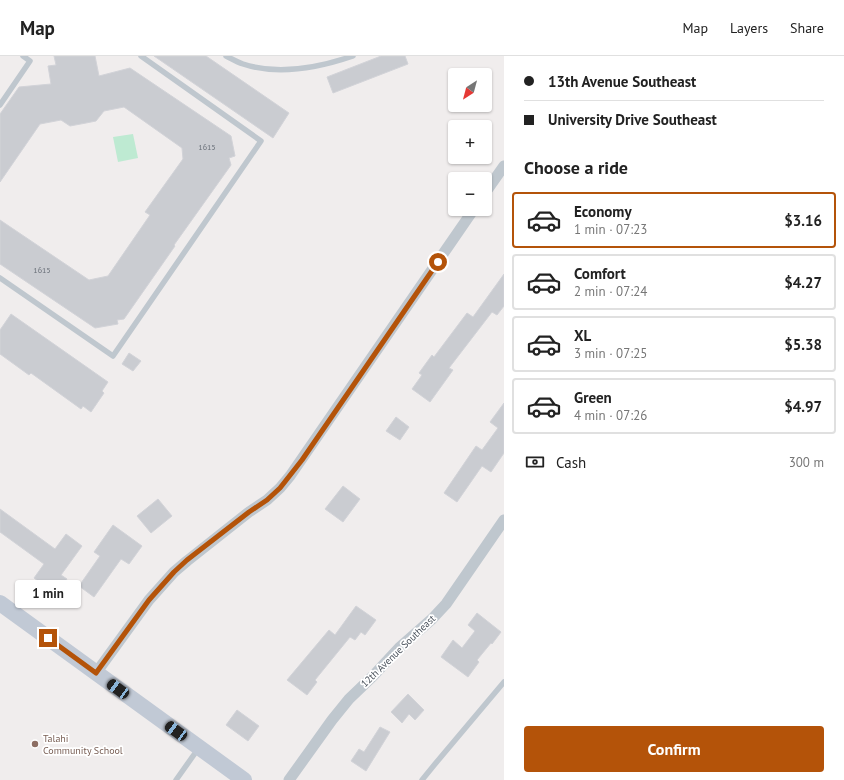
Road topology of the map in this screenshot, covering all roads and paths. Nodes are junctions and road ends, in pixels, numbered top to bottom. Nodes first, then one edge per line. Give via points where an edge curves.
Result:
1 (23, 56) edge
2 (141, 56) edge
3 (226, 56) edge
4 (353, 56) edge
5 (0, 105) edge
6 (504, 166) edge
7 (492, 183) edge
8 (469, 216) edge
9 (0, 278) edge
10 (504, 520) edge
11 (0, 603) edge
12 (96, 673) junction
13 (504, 682) edge
14 (199, 747) junction
15 (176, 780) edge
16 (244, 780) edge
17 (289, 780) edge
18 (422, 780) edge

1 - 5 lane via 30,61
2 - 9 lane via 260,141 113,356
3 - 4 lane via 242,64 289,69 313,68
6 - 7 street
8 - 12 street via 290,476 267,500 174,572 149,600
10 - 17 street, 12th Avenue Southeast via 446,604 349,699
11 - 12 street
12 - 14 street
13 - 18 lane
14 - 15 lane
14 - 16 street

